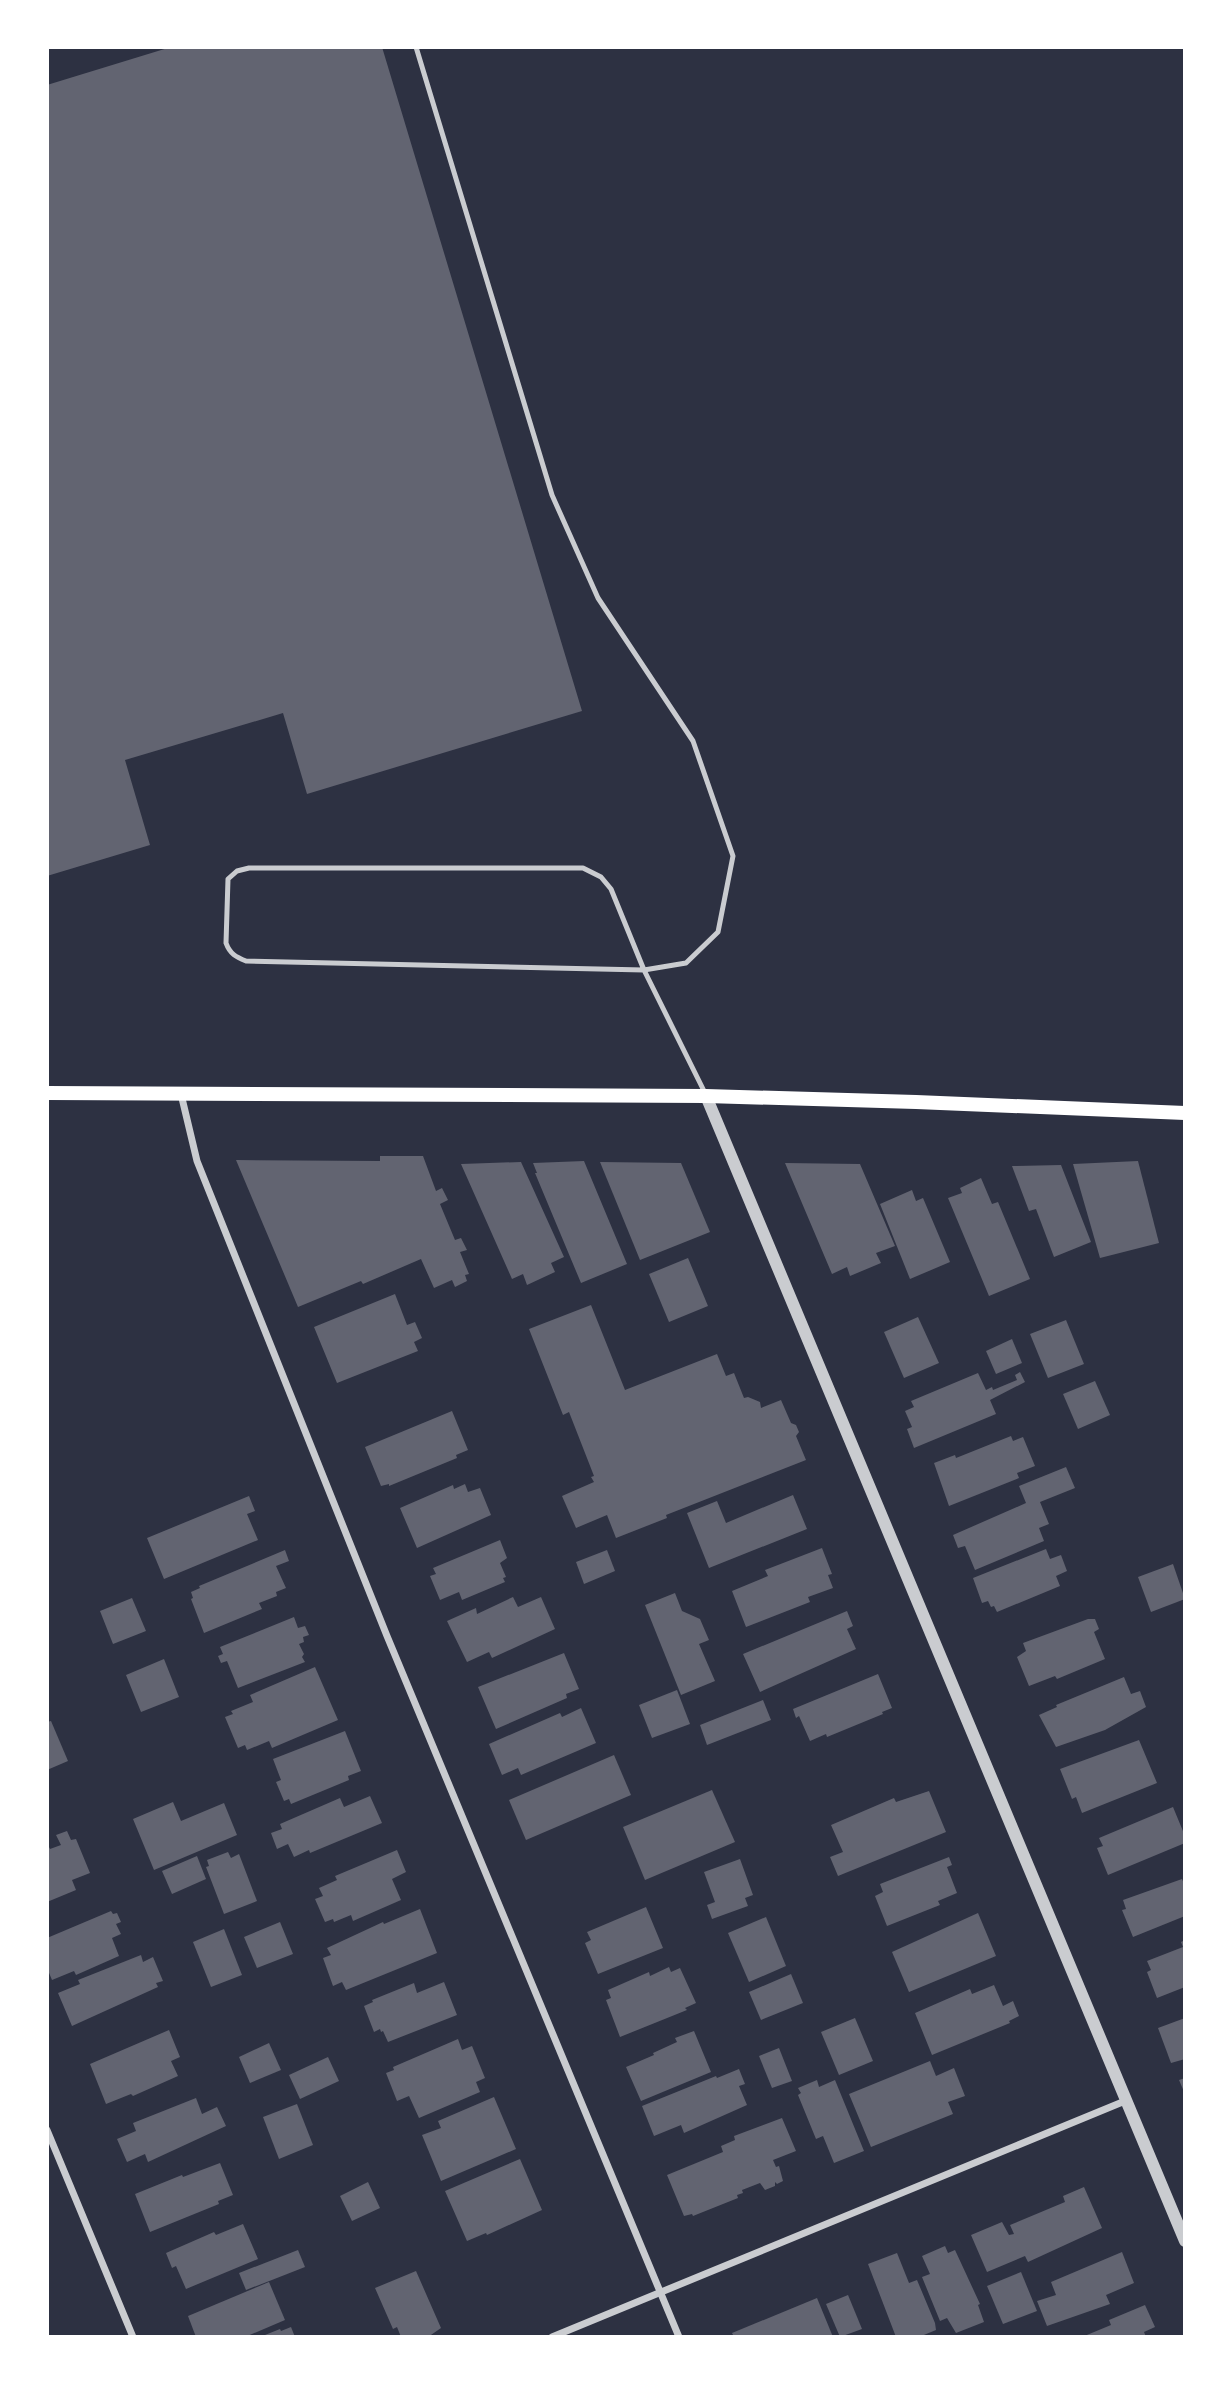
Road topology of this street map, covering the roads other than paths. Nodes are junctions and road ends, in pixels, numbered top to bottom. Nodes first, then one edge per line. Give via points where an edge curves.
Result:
1 (416, 47) edge
2 (644, 970) junction
3 (47, 1093) edge
4 (181, 1094) junction
5 (706, 1096) junction
6 (1185, 1113) edge
7 (1125, 2101) junction
8 (47, 2130) edge
9 (1185, 2241) edge
10 (660, 2292) junction
11 (133, 2337) edge
12 (552, 2337) edge
13 (679, 2337) edge

1 - 2 lane via 552,495 598,598 693,741 733,856 718,932 686,962
2 - 2 lane via 611,890 601,877 583,868 249,868 228,879 226,943 228,950 246,961
2 - 5 lane
3 - 4 main road
4 - 5 main road
4 - 10 street via 207,1187 387,1636
5 - 6 main road
5 - 7 street
7 - 9 street
7 - 10 street
8 - 11 street
10 - 12 street
10 - 13 street

